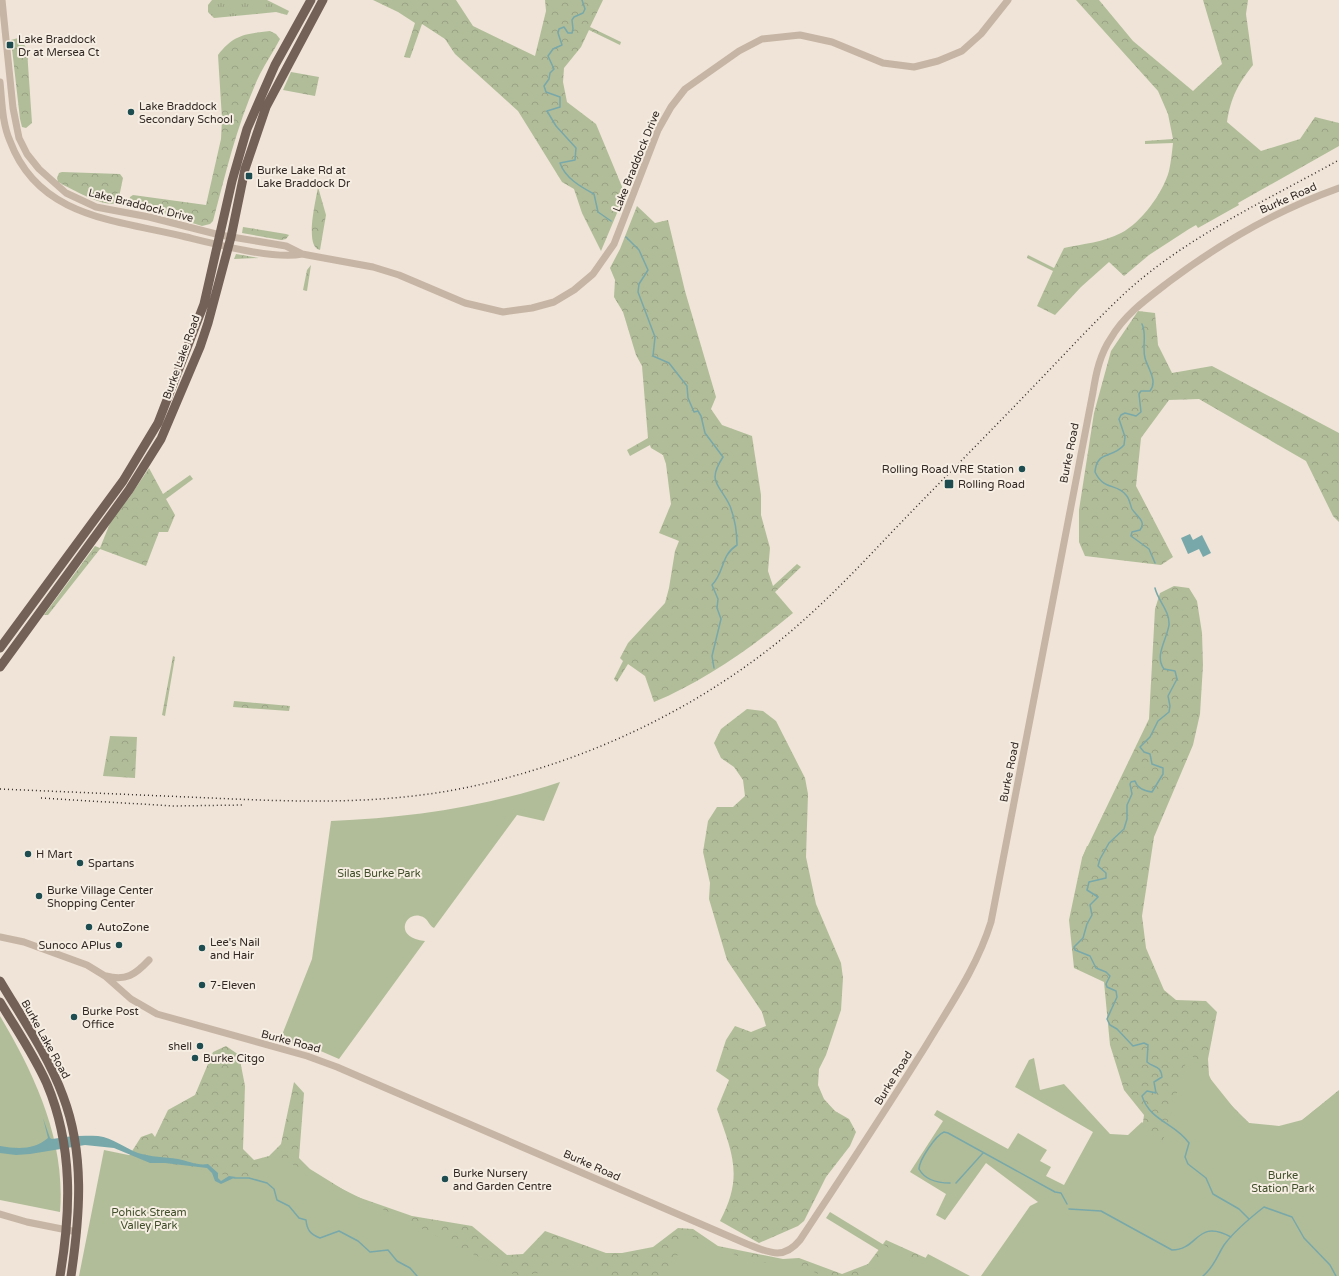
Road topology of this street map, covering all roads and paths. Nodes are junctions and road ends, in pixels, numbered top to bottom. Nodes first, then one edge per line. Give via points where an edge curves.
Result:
1 (2, 0) edge
2 (311, 0) edge
3 (323, 0) edge
4 (1008, 0) edge
5 (0, 82) edge
6 (1339, 188) edge
7 (231, 237) junction
8 (219, 240) junction
9 (228, 246) junction
10 (302, 254) junction
11 (0, 648) edge
12 (0, 667) edge
13 (0, 937) edge
14 (149, 960) dead end
15 (105, 976) junction
16 (0, 981) edge
17 (0, 1002) edge
18 (0, 1214) edge
19 (67, 1230) junction
20 (77, 1232) junction
21 (60, 1276) edge
22 (71, 1276) edge

1 - 8 street, Lake Braddock Drive via 16,128 27,154 47,179 66,193 91,205
2 - 8 main road, Burke Lake Road via 272,70 247,129
3 - 7 main road, Burke Lake Road via 279,78 266,107 246,169
4 - 10 street, Lake Braddock Drive via 981,34 962,51 938,61 914,66 883,63 832,42 800,35 762,39 739,51 685,89 671,107 658,130 614,244 599,267 574,290 544,306 503,312 483,308 387,271
5 - 8 street, Lake Braddock Drive via 10,141 25,168 51,195 93,217
6 - 15 street, Burke Road via 1276,214 1212,251 1137,308 1117,328 1104,349 1092,392 1021,771 985,941 969,976 890,1105 791,1250 773,1253 747,1244 326,1062 157,1014 131,999
7 - 8 street, Lake Braddock Drive
7 - 9 main road, Burke Lake Road
7 - 10 street, Lake Braddock Drive via 286,246
8 - 9 street, Lake Braddock Drive
8 - 11 main road, Burke Lake Road via 199,319 163,411 149,439 122,481
9 - 10 street, Lake Braddock Drive via 284,256
9 - 12 main road, Burke Lake Road via 200,347 161,439 129,490
13 - 15 street, Burke Road via 24,942 82,962
14 - 15 street via 138,972 128,977
16 - 20 main road, Burke Lake Road via 63,1095 77,1152
17 - 19 main road, Burke Lake Road via 38,1065 51,1094 62,1130 69,1177
18 - 19 street
19 - 20 street
19 - 21 main road, Burke Lake Road
20 - 22 main road, Burke Lake Road

